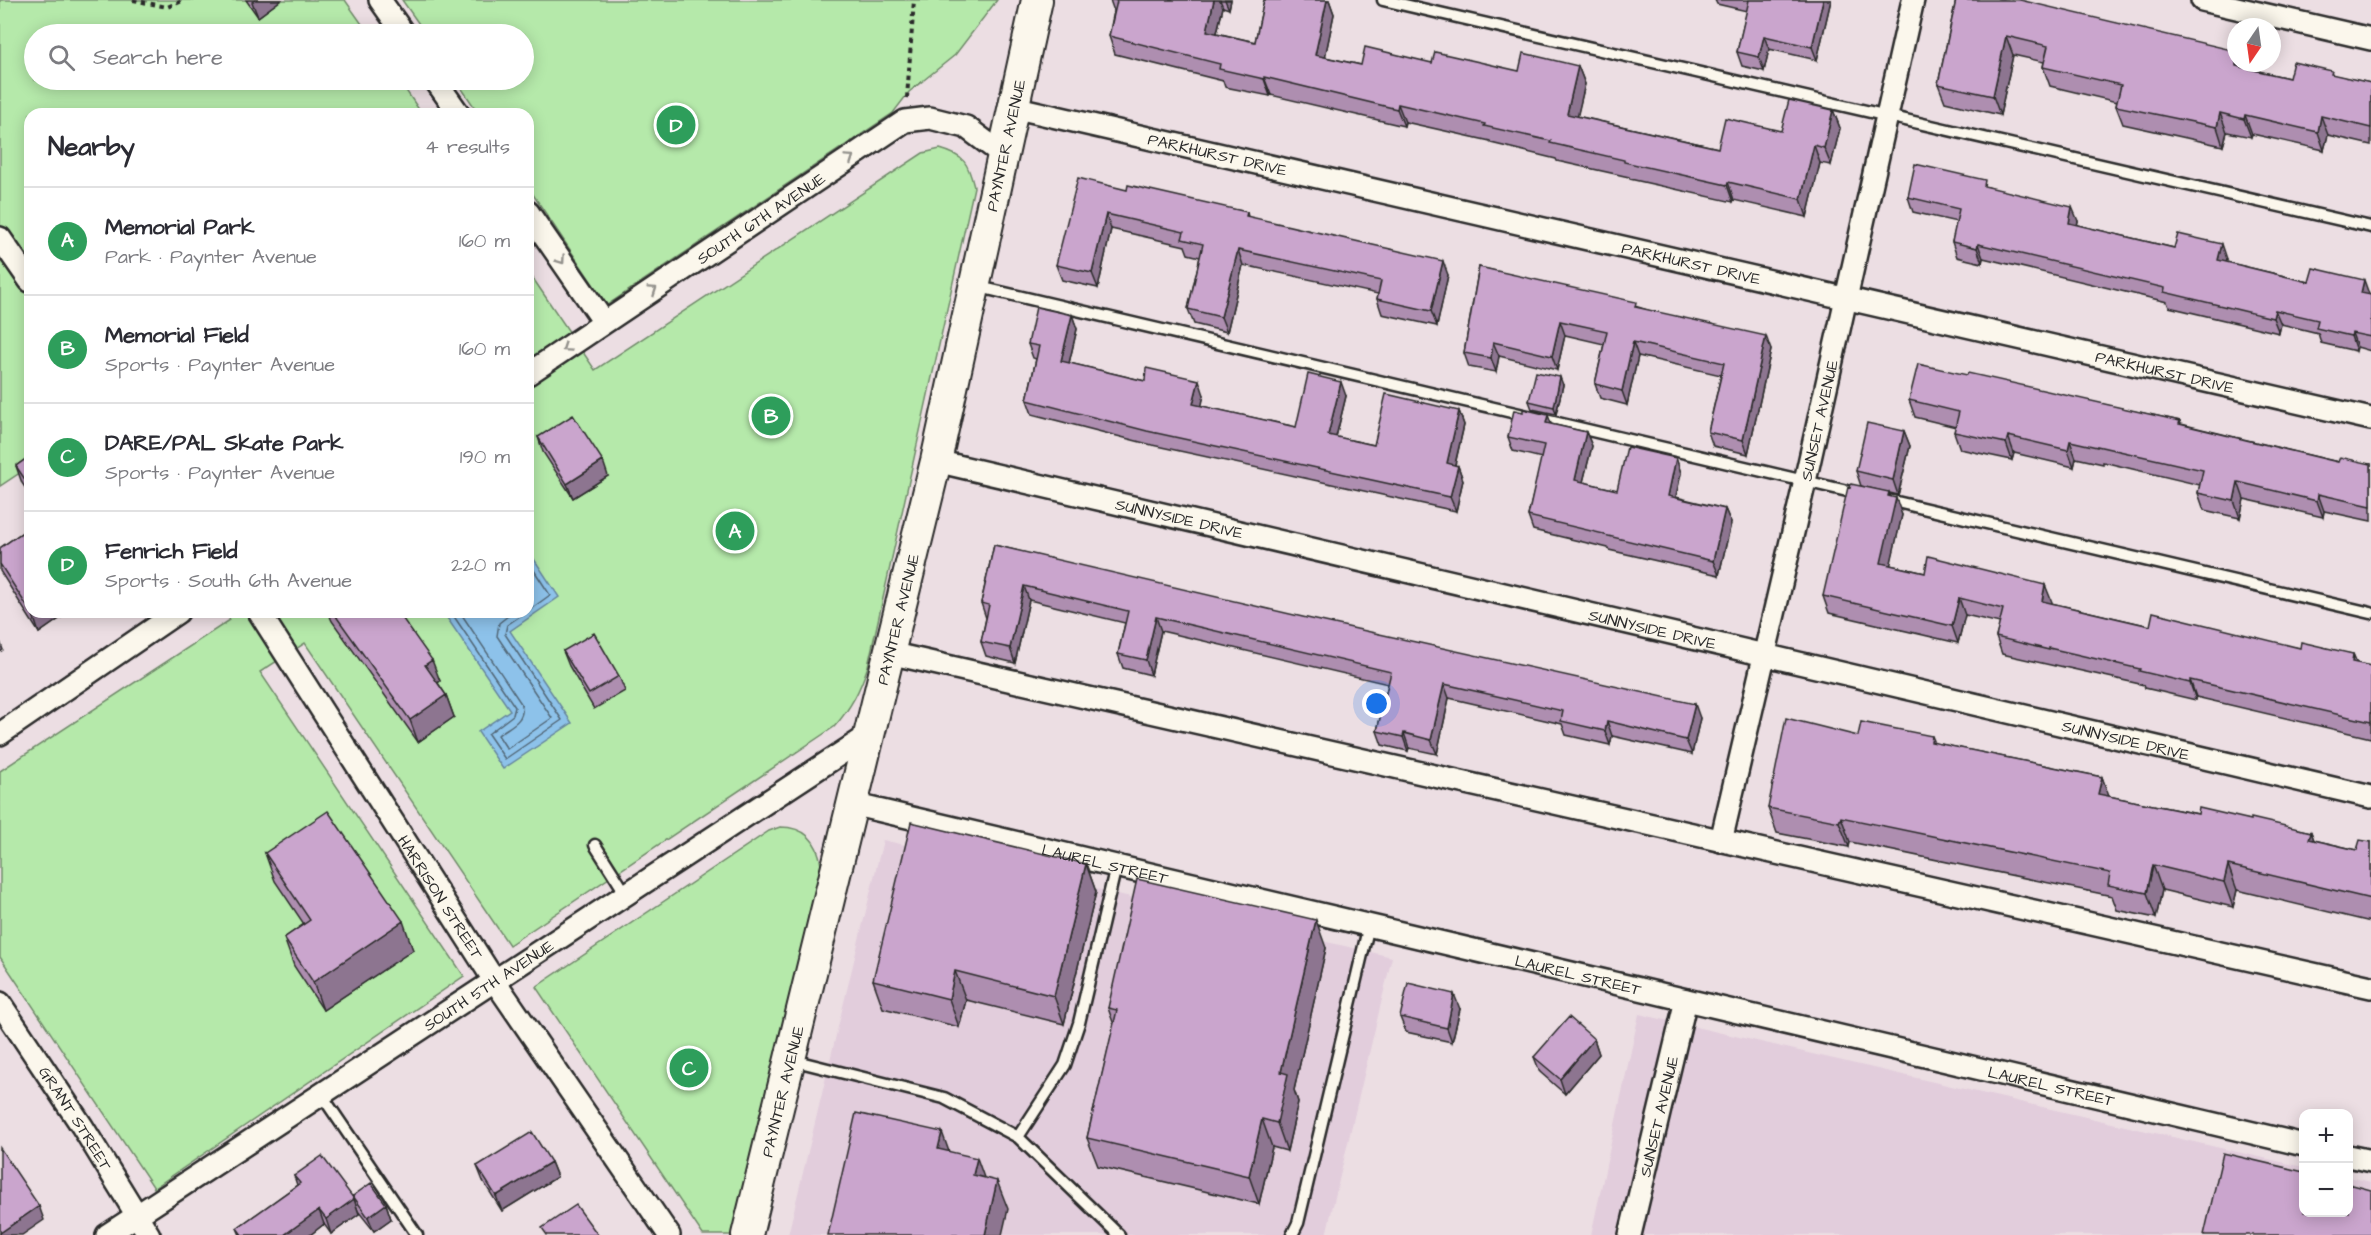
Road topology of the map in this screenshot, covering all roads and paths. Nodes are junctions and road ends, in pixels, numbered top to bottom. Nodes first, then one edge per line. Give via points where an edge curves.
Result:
1 (133, 0) edge
2 (185, 0) edge
3 (380, 0) edge
4 (914, 0) edge
5 (1036, 0) edge
6 (1383, 0) edge
7 (1913, 0) edge
8 (2202, 0) edge
9 (397, 24) edge
10 (2371, 39) edge
11 (442, 90) edge
12 (1012, 107) junction
13 (455, 108) edge
14 (1887, 116) junction
15 (905, 122) junction
16 (1002, 154) junction
17 (534, 221) edge
18 (2371, 227) edge
19 (0, 238) edge
20 (24, 272) edge
21 (975, 286) junction
22 (1846, 298) junction
23 (604, 322) junction
24 (534, 370) edge
25 (2371, 419) edge
26 (936, 461) junction
27 (1805, 481) junction
28 (2371, 614) edge
29 (168, 618) edge
30 (264, 618) edge
31 (889, 653) junction
32 (1764, 655) junction
33 (0, 734) edge
34 (869, 735) junction
35 (2371, 797) edge
36 (852, 804) junction
37 (1720, 841) junction
38 (595, 845) dead end
39 (1116, 866) junction
40 (626, 894) junction
41 (1369, 925) junction
42 (494, 980) junction
43 (2371, 987) edge
44 (1686, 1000) junction
45 (0, 1003) edge
46 (789, 1059) junction
47 (321, 1094) junction
48 (1018, 1137) junction
49 (2299, 1144) edge
50 (2353, 1157) edge
51 (2371, 1161) edge
52 (136, 1215) junction
53 (107, 1235) edge
54 (148, 1235) edge
55 (417, 1235) edge
56 (669, 1235) edge
57 (747, 1235) edge
58 (1119, 1235) edge
59 (1292, 1235) edge
60 (1630, 1235) edge

1 - 2 path via 168,7
3 - 9 street
4 - 15 path
5 - 12 street, PAYNTER AVENUE
6 - 14 lane
7 - 14 street, SUNSET AVENUE
8 - 10 street
11 - 13 street
12 - 16 street, PAYNTER AVENUE
12 - 22 street, PARKHURST DRIVE
14 - 18 lane
14 - 22 street, SUNSET AVENUE
15 - 16 street, SOUTH 6TH AVENUE via 930,118 966,127
23 -> 15 street, SOUTH 6TH AVENUE
16 - 21 street, PAYNTER AVENUE
17 -> 23 street
19 - 20 street
21 - 26 street, PAYNTER AVENUE
21 - 27 lane
22 - 25 street, PARKHURST DRIVE
22 - 27 street, SUNSET AVENUE
23 -> 24 street, SOUTH 6TH AVENUE
26 - 31 street, PAYNTER AVENUE
26 - 32 street, SUNNYSIDE DRIVE
27 - 28 lane
27 - 32 street, SUNSET AVENUE
29 - 33 street
30 - 42 street, HARRISON STREET
31 - 34 street, PAYNTER AVENUE
31 - 37 street
32 - 35 street, SUNNYSIDE DRIVE
32 - 37 street, SUNSET AVENUE
34 - 36 street, PAYNTER AVENUE
34 - 40 street, SOUTH 5TH AVENUE
36 - 39 street, LAUREL STREET
36 - 46 street, PAYNTER AVENUE
37 - 43 street
38 - 40 lane
39 - 41 street, LAUREL STREET
39 - 48 lane via 1079,1023 1065,1065
40 - 42 street, SOUTH 5TH AVENUE
41 - 44 street, LAUREL STREET
41 - 59 lane
42 - 47 street, SOUTH 5TH AVENUE
42 - 56 street, HARRISON STREET
44 - 49 street, LAUREL STREET
44 - 60 street, SUNSET AVENUE
45 - 52 street, GRANT STREET
46 - 48 lane via 944,1098
46 - 57 street, PAYNTER AVENUE
47 - 52 street, SOUTH 5TH AVENUE
47 - 55 lane
48 - 58 lane
50 - 51 street
52 - 53 street, SOUTH 5TH AVENUE
52 - 54 street, GRANT STREET

